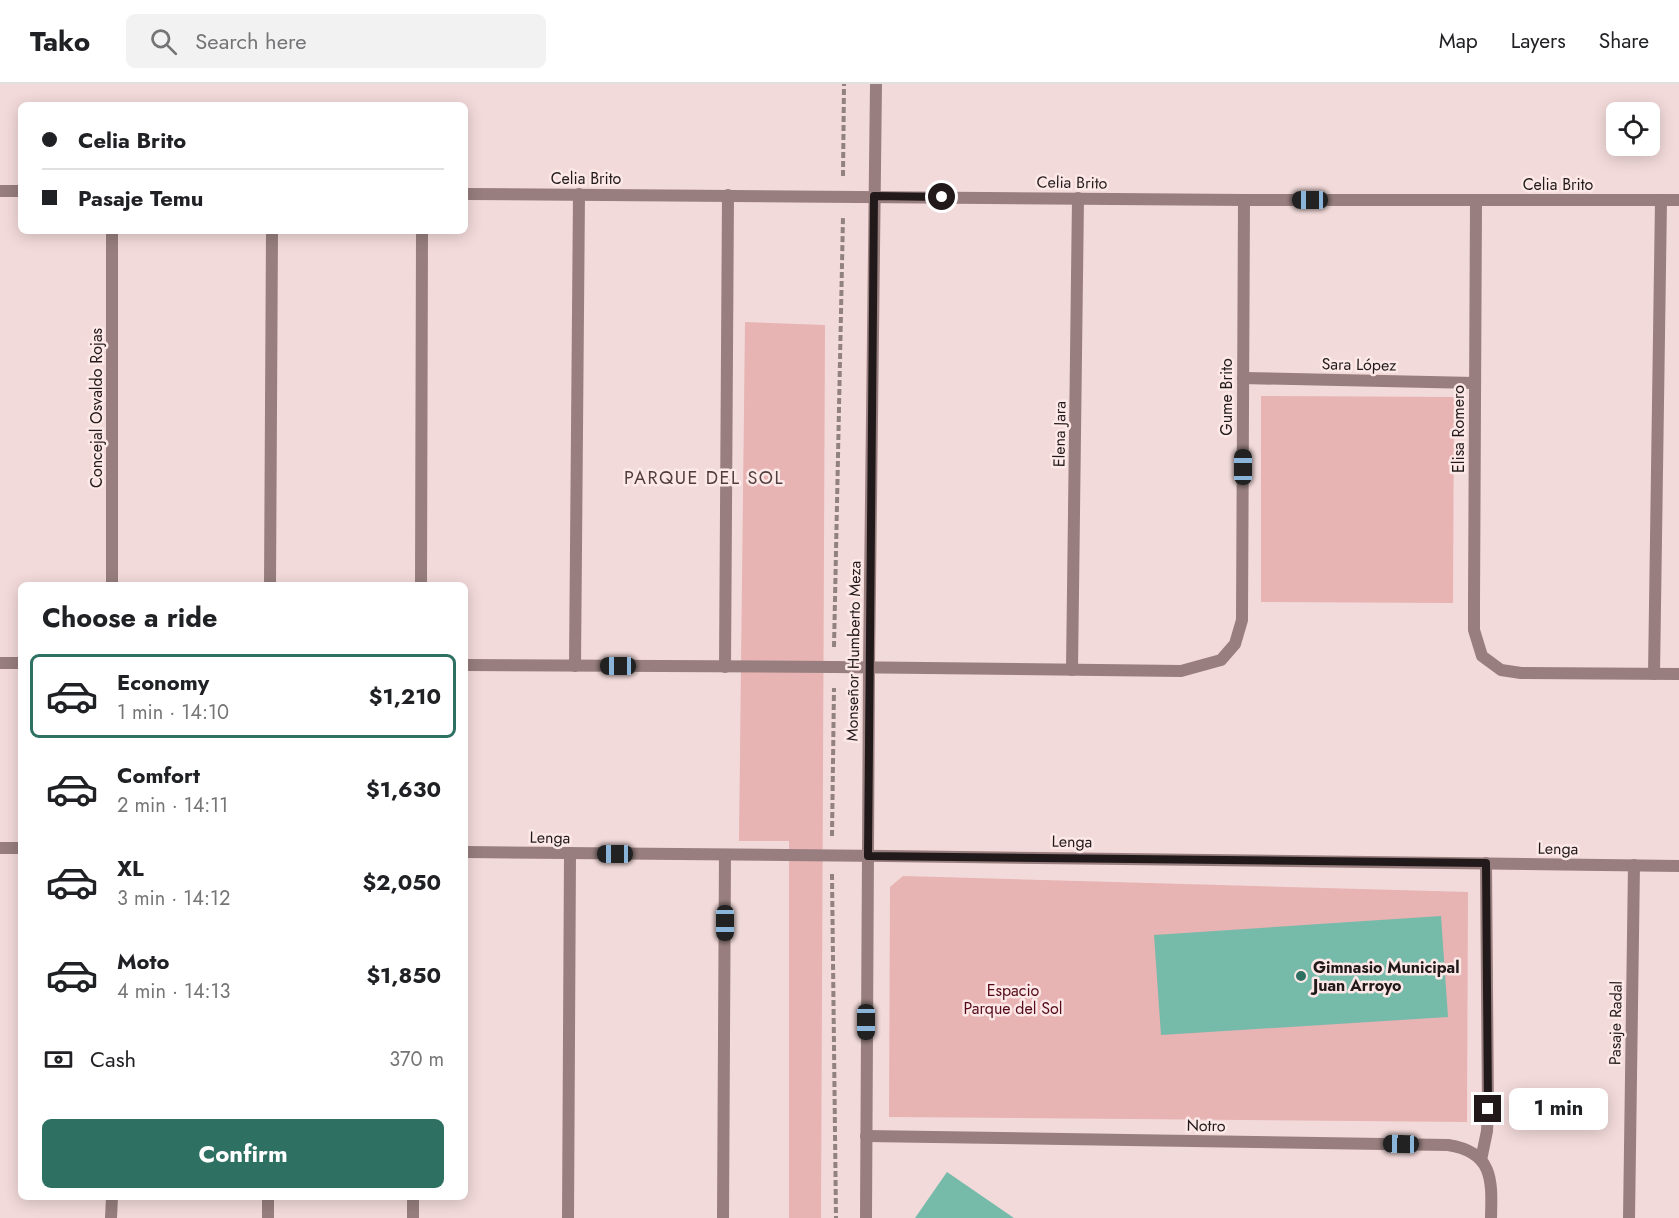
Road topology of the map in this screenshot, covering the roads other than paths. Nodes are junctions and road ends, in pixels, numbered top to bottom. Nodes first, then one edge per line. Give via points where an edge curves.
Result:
1 (876, 84) edge
2 (0, 191) edge
3 (18, 191) edge
4 (468, 194) edge
5 (579, 194) junction
6 (728, 195) junction
7 (874, 196) junction
8 (1078, 198) junction
9 (1244, 200) junction
10 (1661, 200) junction
11 (1679, 200) edge
12 (1476, 201) junction
13 (112, 234) edge
14 (272, 234) edge
15 (422, 234) edge
16 (1243, 378) junction
17 (1475, 383) junction
18 (112, 582) edge
19 (270, 582) edge
20 (422, 582) edge
21 (0, 663) edge
22 (18, 663) edge
23 (468, 665) edge
24 (575, 666) junction
25 (725, 667) junction
26 (869, 667) junction
27 (1072, 670) junction
28 (1654, 674) junction
29 (1679, 674) edge
30 (0, 848) edge
31 (18, 848) edge
32 (468, 852) edge
33 (570, 853) junction
34 (725, 855) junction
35 (868, 856) junction
36 (1486, 863) junction
37 (1634, 865) junction
38 (1679, 866) edge
39 (866, 1136) junction
40 (1481, 1160) junction
41 (112, 1200) edge
42 (268, 1200) edge
43 (413, 1200) edge
44 (111, 1218) edge
45 (268, 1218) edge
46 (413, 1218) edge
47 (568, 1218) edge
48 (723, 1218) edge
49 (866, 1218) edge
50 (1491, 1218) edge
51 (1629, 1218) edge

1 - 7 street, Monseñor Humberto Meza
2 - 3 street
4 - 5 street, Celia Brito
5 - 6 street, Celia Brito
5 - 24 street
6 - 7 street, Celia Brito
6 - 25 street
7 - 8 street, Celia Brito
7 - 26 street, Monseñor Humberto Meza
8 - 9 street, Celia Brito
8 - 27 street, Elena Jara
9 - 12 street, Celia Brito
9 - 16 street, Gume Brito
10 - 11 street, Celia Brito
10 - 12 street, Celia Brito
10 - 28 street
12 - 17 street, Elisa Romero
13 - 18 street, Concejal Osvaldo Rojas
14 - 19 street
15 - 20 street
16 - 17 street, Sara López
16 - 27 street, Gume Brito via 1242,620 1235,644 1221,660 1181,671
17 - 28 street, Elisa Romero via 1474,630 1482,656 1501,670 1521,673
21 - 22 street
23 - 24 street
24 - 25 street
25 - 26 street
26 - 27 street
26 - 35 street, Monseñor Humberto Meza
28 - 29 street
30 - 31 street
32 - 33 street, Lenga
33 - 34 street, Lenga
33 - 47 street
34 - 35 street, Lenga
34 - 48 street
35 - 36 street, Lenga
35 - 39 street, Monseñor Humberto Meza
36 - 37 street, Lenga
36 - 40 street via 1488,1109
37 - 38 street, Lenga
37 - 51 street, Pasaje Radal
39 - 40 street, Notro via 1448,1145 1466,1149
39 - 49 street, Monseñor Humberto Meza
40 - 50 street via 1492,1185
41 - 44 street
42 - 45 street
43 - 46 street

